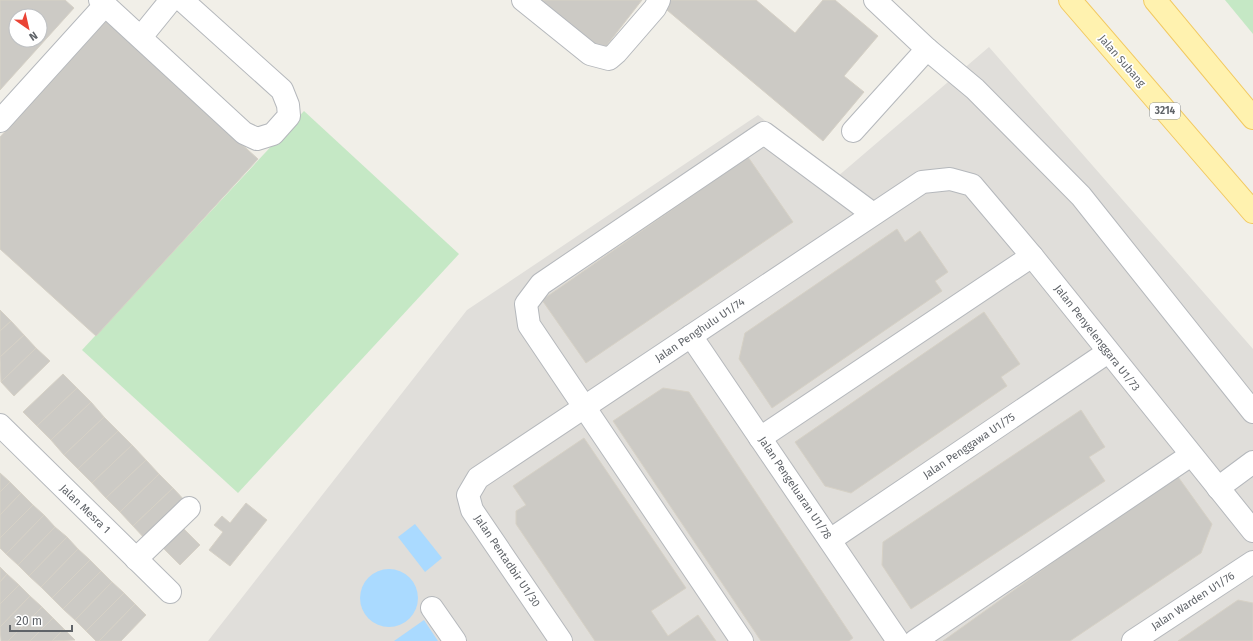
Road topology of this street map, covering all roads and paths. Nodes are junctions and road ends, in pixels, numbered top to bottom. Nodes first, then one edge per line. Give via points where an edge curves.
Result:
1 (171, 0) edge
2 (182, 0) edge
3 (523, 0) edge
4 (659, 0) edge
5 (875, 0) edge
6 (1155, 0) edge
7 (102, 3) edge
8 (1072, 4) edge
9 (141, 37) junction
10 (927, 49) junction
11 (1253, 118) edge
12 (0, 121) edge
13 (853, 131) dead end
14 (922, 182) joint
15 (1253, 212) edge
16 (873, 214) junction
17 (1032, 256) junction
18 (691, 336) junction
19 (1108, 352) junction
20 (584, 406) junction
21 (1253, 412) edge
22 (0, 425) edge
23 (760, 438) junction
24 (1191, 455) junction
25 (1253, 462) edge
26 (478, 478) joint
27 (1218, 488) junction
28 (189, 508) dead end
29 (1253, 532) edge
30 (830, 540) junction
31 (136, 559) junction
32 (1253, 562) edge
33 (170, 592) dead end
34 (432, 608) dead end
35 (901, 640) edge
36 (455, 641) edge
37 (561, 641) edge
38 (742, 641) edge
39 (1133, 641) edge

1 - 9 street
2 - 9 street via 282,90 289,116 273,134 257,139 244,133
3 - 4 street via 590,54 609,59 655,8
5 - 10 street
6 - 11 main road
7 - 9 street
7 - 12 street
8 - 15 main road, Jalan Subang / 3214
10 - 13 street
10 - 21 street via 974,89 1081,196
14 - 16 street, Jalan Penghulu U1/74
14 - 17 street, Jalan Penyelenggara U1/73 via 950,179 972,185
16 - 18 street, Jalan Penghulu U1/74
16 - 20 street via 764,132 541,284 526,304 529,325
17 - 19 street, Jalan Penyelenggara U1/73
17 - 23 street
18 - 20 street, Jalan Penghulu U1/74
18 - 23 street, Jalan Pengeluaran U1/78
19 - 24 street, Jalan Penyelenggara U1/73
19 - 30 street, Jalan Penggawa U1/75
20 - 26 street, Jalan Penghulu U1/74
20 - 38 street
22 - 31 street, Jalan Mesra 1
23 - 30 street, Jalan Pengeluaran U1/78
24 - 27 street, Jalan Penyelenggara U1/73
24 - 35 street
25 - 27 street
26 - 37 street, Jalan Pentadbir U1/30 via 468,495 472,510
27 - 29 street, Jalan Penyelenggara U1/73
28 - 31 street
30 - 35 street, Jalan Pengeluaran U1/78
31 - 33 street, Jalan Mesra 1
32 - 39 street, Jalan Warden U1/76
34 - 36 street

